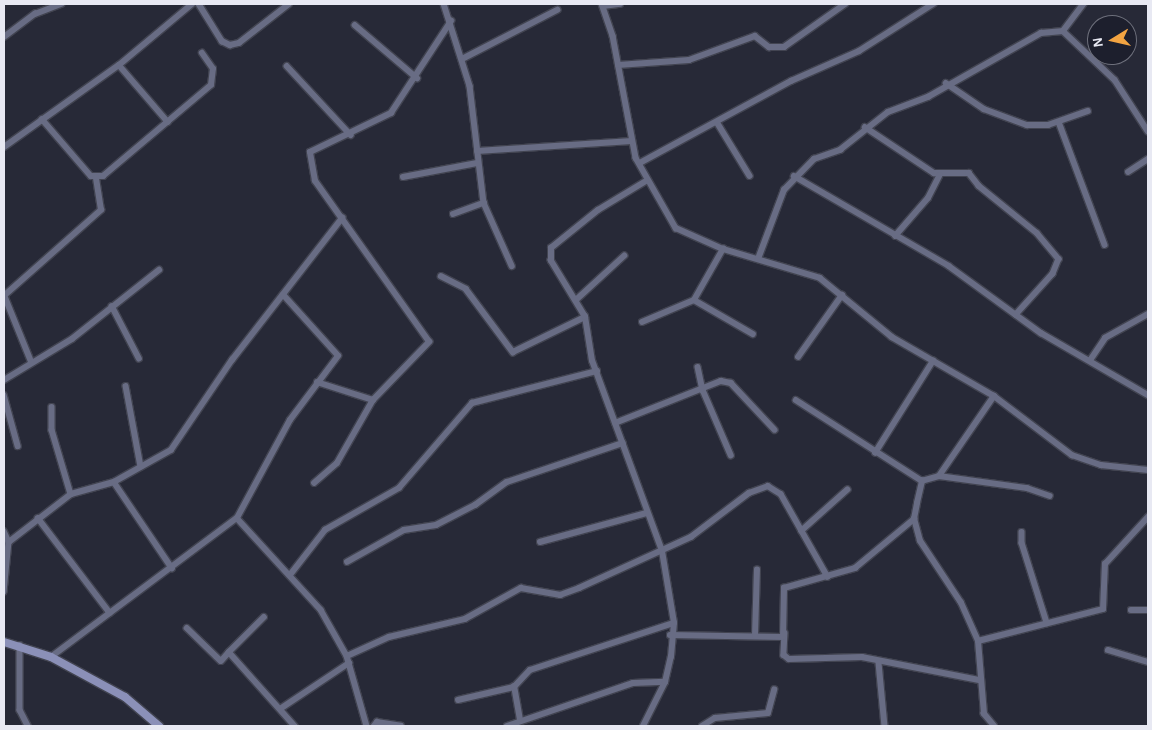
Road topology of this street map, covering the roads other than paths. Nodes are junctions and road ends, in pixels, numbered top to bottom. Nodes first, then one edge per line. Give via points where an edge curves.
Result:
1 (61, 4) edge
2 (192, 4) edge
3 (198, 4) edge
4 (288, 4) edge
5 (444, 4) edge
6 (620, 4) edge
7 (845, 4) edge
8 (933, 4) edge
9 (1083, 4) edge
10 (602, 5) edge
11 (556, 10) dead end
12 (451, 21) junction
13 (355, 25) dead end
14 (1063, 31) junction
15 (4, 37) edge
16 (202, 53) dead end
17 (464, 58) junction
18 (119, 65) junction
19 (618, 65) junction
20 (287, 66) dead end
21 (417, 78) junction
22 (946, 84) junction
23 (1088, 111) dead end
24 (42, 120) junction
25 (168, 122) junction
26 (717, 122) junction
27 (1059, 122) junction
28 (865, 126) junction
29 (1148, 131) edge
30 (351, 135) junction
31 (632, 142) junction
32 (4, 147) edge
33 (476, 151) junction
34 (1148, 160) edge
35 (477, 163) junction
36 (640, 163) junction
37 (1128, 172) dead end
38 (750, 176) dead end
39 (794, 176) junction
40 (939, 176) junction
41 (403, 177) dead end
42 (96, 178) junction
43 (646, 181) junction
44 (484, 204) junction
45 (452, 214) dead end
46 (342, 218) junction
47 (895, 236) junction
48 (1105, 245) dead end
49 (724, 249) junction
50 (624, 256) dead end
51 (758, 259) junction
52 (512, 266) dead end
53 (159, 270) dead end
54 (441, 276) dead end
55 (5, 294) edge
56 (282, 295) junction
57 (842, 296) junction
58 (577, 299) junction
59 (694, 300) junction
60 (112, 306) junction
61 (1148, 314) edge
62 (1016, 315) junction
63 (585, 317) junction
64 (642, 322) dead end
65 (753, 334) dead end
66 (798, 357) dead end
67 (138, 358) dead end
68 (1091, 359) junction
69 (932, 361) junction
70 (32, 363) junction
71 (698, 367) dead end
72 (597, 371) junction
73 (4, 380) edge
74 (317, 382) junction
75 (126, 386) dead end
76 (703, 390) junction
77 (4, 395) edge
78 (1148, 395) edge
79 (994, 396) junction
80 (373, 400) junction
81 (796, 400) dead end
82 (52, 407) dead end
83 (615, 423) junction
84 (775, 430) dead end
85 (623, 443) junction
86 (18, 446) dead end
87 (875, 452) junction
88 (731, 455) dead end
89 (141, 467) junction
90 (1148, 470) edge
91 (939, 476) junction
92 (922, 481) junction
93 (114, 482) junction
94 (314, 483) dead end
95 (847, 490) dead end
96 (71, 494) junction
97 (1050, 496) dead end
98 (647, 513) junction
99 (1148, 517) edge
100 (38, 518) junction
101 (237, 518) junction
102 (914, 518) junction
103 (4, 531) edge
104 (801, 531) junction
105 (1022, 532) dead end
106 (9, 542) junction
107 (540, 542) dead end
108 (662, 551) junction
109 (347, 562) dead end
110 (172, 568) junction
111 (757, 570) dead end
112 (290, 575) junction
113 (828, 577) junction
114 (4, 592) edge
115 (1131, 610) dead end
116 (1148, 610) edge
117 (110, 613) junction
118 (264, 617) dead end
119 (674, 623) junction
120 (1047, 623) junction
121 (186, 628) dead end
122 (785, 633) junction
123 (670, 635) junction
124 (755, 636) junction
125 (978, 641) junction
126 (4, 642) edge
127 (20, 645) junction
128 (1108, 650) dead end
129 (230, 652) junction
130 (51, 656) junction
131 (347, 656) junction
132 (1148, 662) edge
133 (349, 663) junction
134 (879, 663) junction
135 (979, 680) junction
136 (665, 682) junction
137 (514, 687) junction
138 (774, 690) dead end
139 (458, 700) dead end
140 (280, 709) junction
141 (520, 720) junction
142 (28, 726) edge
143 (159, 726) edge
144 (294, 726) edge
145 (367, 726) edge
146 (374, 726) edge
147 (401, 726) edge
148 (507, 726) edge
149 (643, 726) edge
150 (702, 726) edge
151 (886, 726) edge
152 (994, 726) edge

1 - 15 street via 35,14
2 - 18 street
3 - 4 street via 222,41 230,45 239,43
5 - 12 street
6 - 10 street
7 - 19 street via 784,47 769,47 756,36 689,60
8 - 26 street via 859,51 791,81
9 - 14 street
10 - 19 street
11 - 17 street
12 - 17 street
12 - 21 street
13 - 21 street
14 - 22 street via 1041,32
14 - 29 street via 1115,80
16 - 25 street via 212,69 211,85
17 - 33 street
18 - 24 street
18 - 25 street
19 - 31 street
20 - 30 street
21 - 30 street via 391,113
22 - 27 street via 1010,121 1028,125
22 - 28 street
23 - 27 street
24 - 32 street
24 - 42 street
25 - 42 street
26 - 36 street
26 - 38 street
27 - 48 street
28 - 39 street via 840,150 814,159
28 - 40 street
30 - 46 street via 310,152 315,181
31 - 33 street
31 - 36 street
33 - 35 street
34 - 37 street
35 - 41 street
35 - 44 street
36 - 43 street
39 - 47 street
39 - 51 street
40 - 47 street
40 - 62 street via 969,173 978,186 1037,233 1058,259 1054,274
42 - 55 street via 101,210
43 - 49 street via 676,228
43 - 58 street via 598,210 551,248 554,268
44 - 45 street
44 - 52 street
46 - 56 street
46 - 80 street via 429,342
47 - 62 street via 949,266
49 - 51 street
49 - 59 street
50 - 58 street
51 - 57 street via 811,273
53 - 60 street
54 - 63 street via 466,288 513,352
55 - 70 street
56 - 74 street via 338,356
56 - 89 street via 171,450
57 - 66 street
57 - 69 street via 892,337
58 - 63 street
59 - 64 street
59 - 65 street
60 - 67 street
60 - 70 street
61 - 68 street via 1106,338
62 - 68 street
63 - 72 street
68 - 78 street
69 - 79 street
69 - 87 street
70 - 73 street
71 - 76 street
72 - 83 street
72 - 112 street via 472,403 399,488 324,530
74 - 80 street
74 - 101 street via 290,420
75 - 89 street
76 - 83 street
76 - 84 street via 721,381 732,383
76 - 88 street
77 - 86 street
79 - 90 street via 1072,455 1100,465
79 - 91 street
80 - 94 street via 337,463
81 - 87 street
82 - 96 street via 52,430
83 - 85 street
85 - 98 street
85 - 109 street via 507,482 436,525 404,530
87 - 92 street
89 - 93 street
91 - 92 street
91 - 97 street via 1027,488
92 - 102 street
93 - 96 street
93 - 110 street
95 - 104 street
96 - 100 street
98 - 107 street
98 - 108 street
99 - 120 street via 1105,564 1103,610
100 - 106 street
100 - 117 street
101 - 110 street
101 - 112 street
102 - 113 street via 855,568
102 - 125 street via 920,541 962,603
103 - 106 street
104 - 108 street via 780,494 768,486 749,493 691,537
104 - 113 street
105 - 120 street via 1022,543
106 - 114 street
108 - 119 street
108 - 131 street via 560,595 521,588 465,619 389,636
110 - 117 street
111 - 124 street
112 - 131 street via 321,610
113 - 122 street via 784,588
115 - 116 street
117 - 130 street
118 - 129 street
119 - 123 street
119 - 137 street via 530,670
120 - 125 street
121 - 129 street via 220,661
122 - 124 street via 780,638
122 - 134 street via 784,655 789,659 839,656
123 - 124 street
123 - 136 street
125 - 135 street
126 - 127 street
127 - 130 street
127 - 142 street via 20,710
128 - 132 street
129 - 140 street
130 - 143 street via 125,697
131 - 133 street
133 - 140 street
133 - 145 street
134 - 135 street
134 - 151 street
135 - 152 street via 984,714
136 - 141 street via 633,683
136 - 149 street
137 - 139 street
137 - 141 street
138 - 150 street via 768,712 715,718
140 - 144 street
141 - 148 street
146 - 147 street via 377,722

